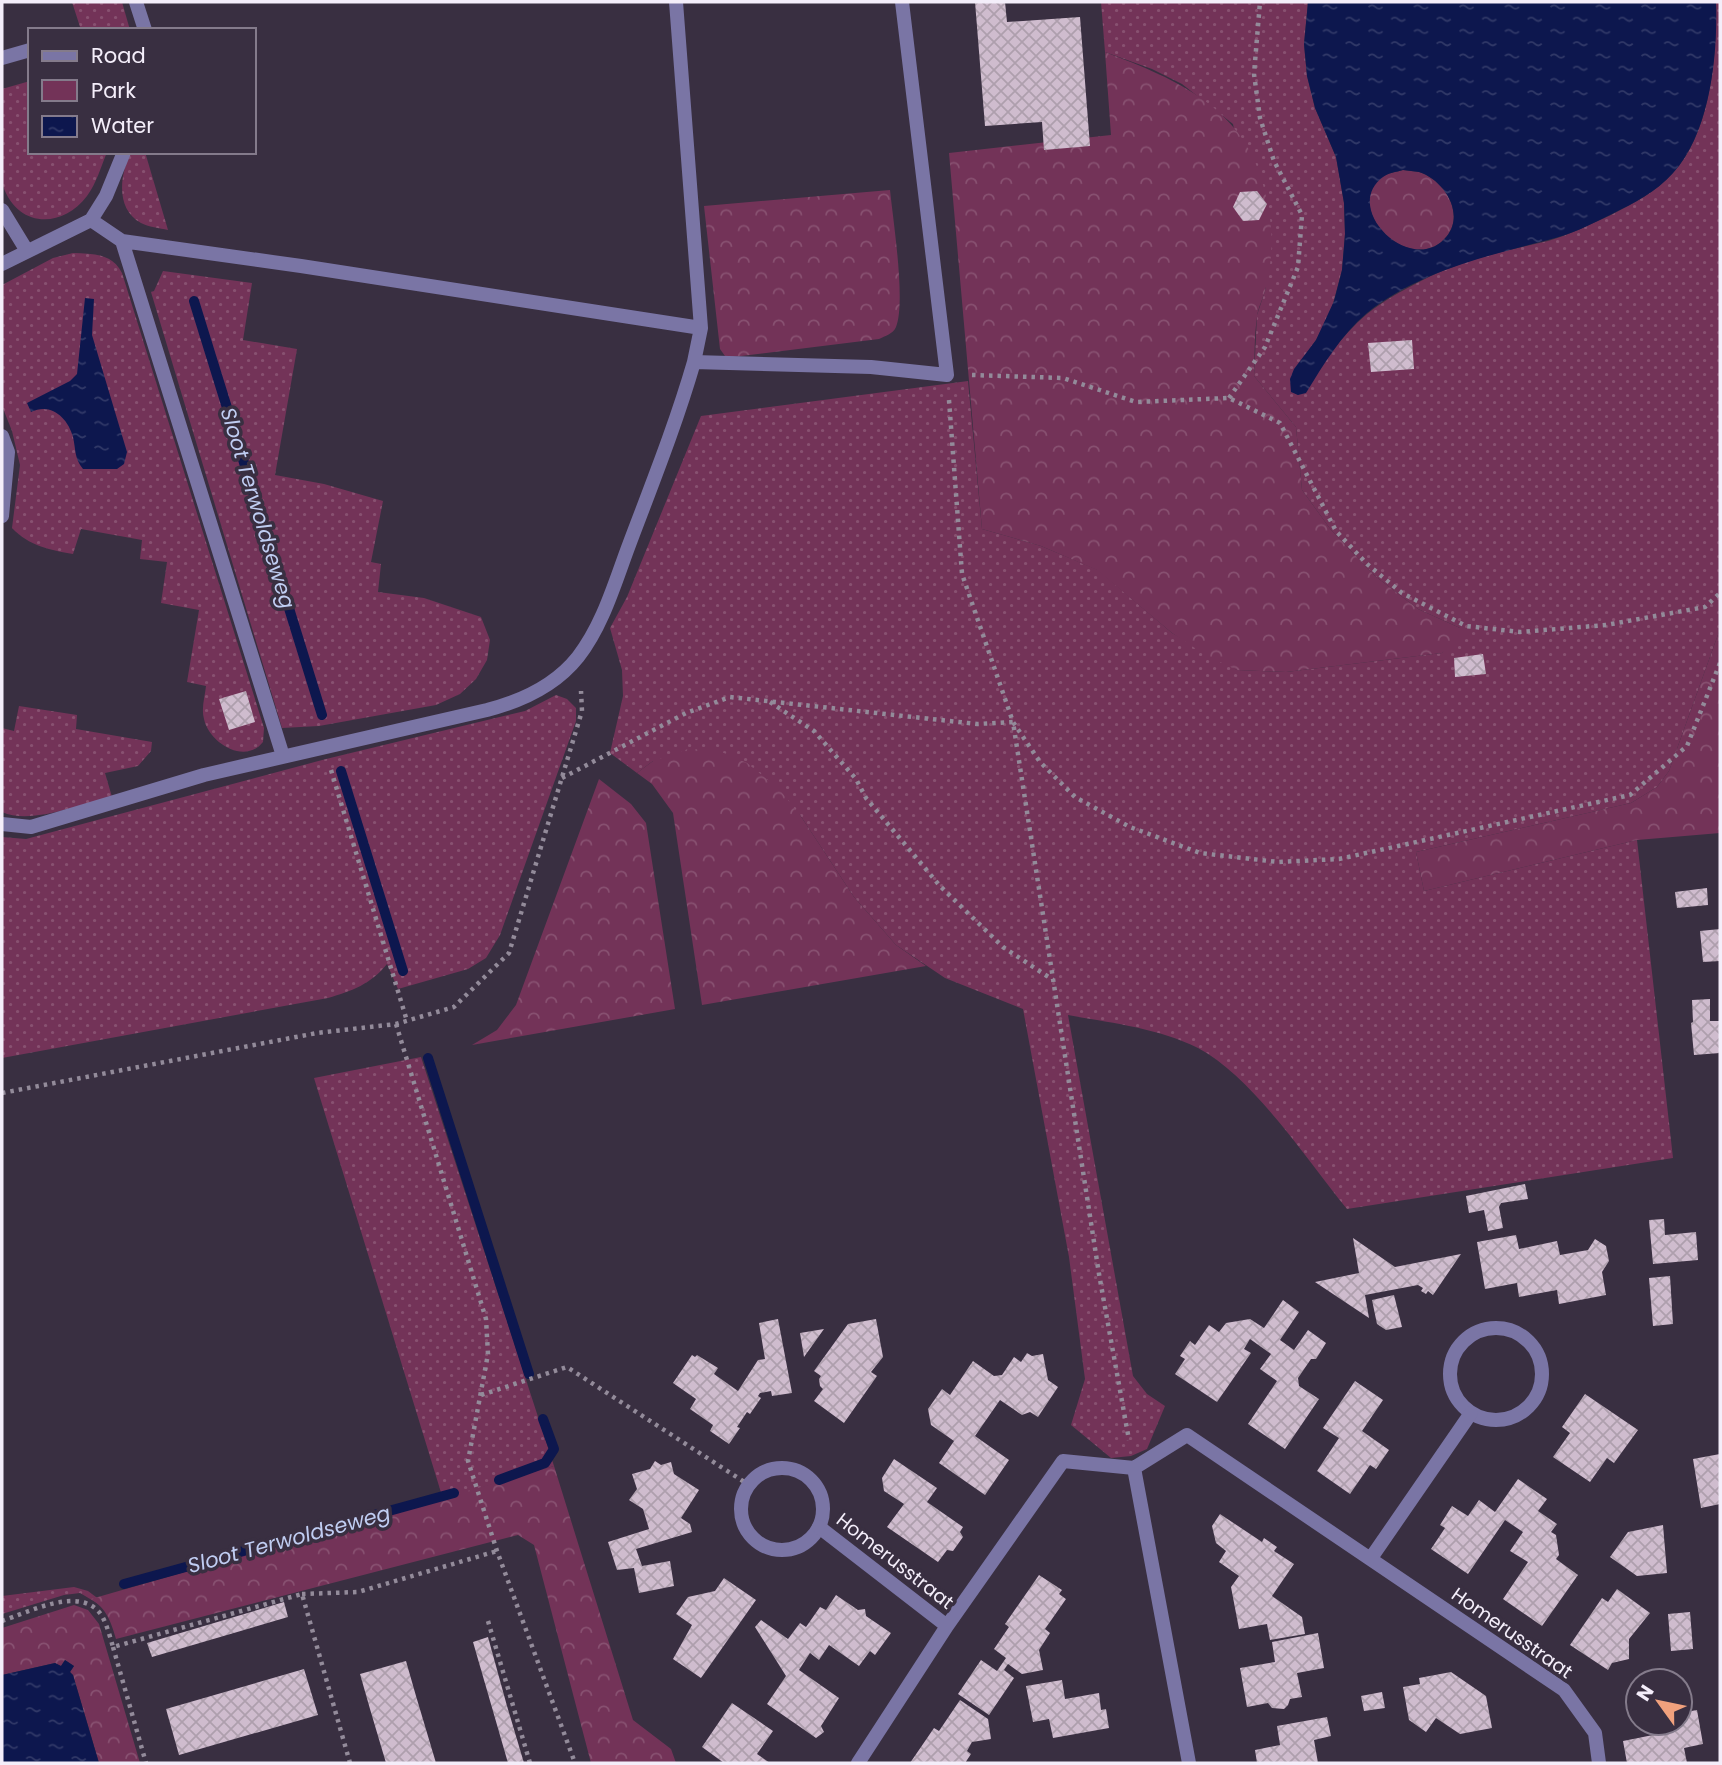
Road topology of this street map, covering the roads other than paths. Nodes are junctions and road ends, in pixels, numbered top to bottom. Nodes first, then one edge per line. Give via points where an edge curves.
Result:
1 (136, 2) edge
2 (676, 2) edge
3 (902, 2) edge
4 (144, 28) edge
5 (28, 51) edge
6 (2, 58) edge
7 (123, 154) edge
8 (2, 210) edge
9 (91, 220) junction
10 (122, 241) junction
11 (27, 251) junction
12 (2, 264) edge
13 (701, 328) junction
14 (694, 362) junction
15 (2, 436) edge
16 (2, 516) edge
17 (283, 756) junction
18 (2, 824) edge
19 (1471, 1413) junction
20 (1134, 1468) junction
21 (819, 1527) junction
22 (1371, 1558) junction
23 (947, 1626) junction
24 (858, 1763) edge
25 (1189, 1763) edge
26 (1599, 1763) edge

1 - 4 street
2 - 13 street
3 - 14 street via 947,375 871,367
5 - 6 street
7 - 9 street
8 - 11 street
9 - 10 street
9 - 11 street
10 - 13 street
10 - 17 street
11 - 12 street
13 - 14 street
14 - 17 street via 604,611 578,657 538,692 513,703
15 - 16 street via 8,452
17 - 18 street via 31,827
19 - 19 street via 1494,1421 1512,1418 1536,1397 1542,1366 1524,1337 1508,1329 1491,1328 1474,1333 1461,1344 1449,1377 1453,1393
19 - 22 street
20 - 22 street, Homerusstraat via 1187,1435
20 - 23 street, Homerusstraat via 1063,1461
20 - 25 street
21 - 21 street via 822,1500 817,1488 799,1472 775,1469 756,1477 743,1496 744,1526 766,1548 797,1548
21 - 23 street, Homerusstraat
22 - 26 street, Homerusstraat via 1564,1690 1595,1733
23 - 24 street, Homerusstraat

